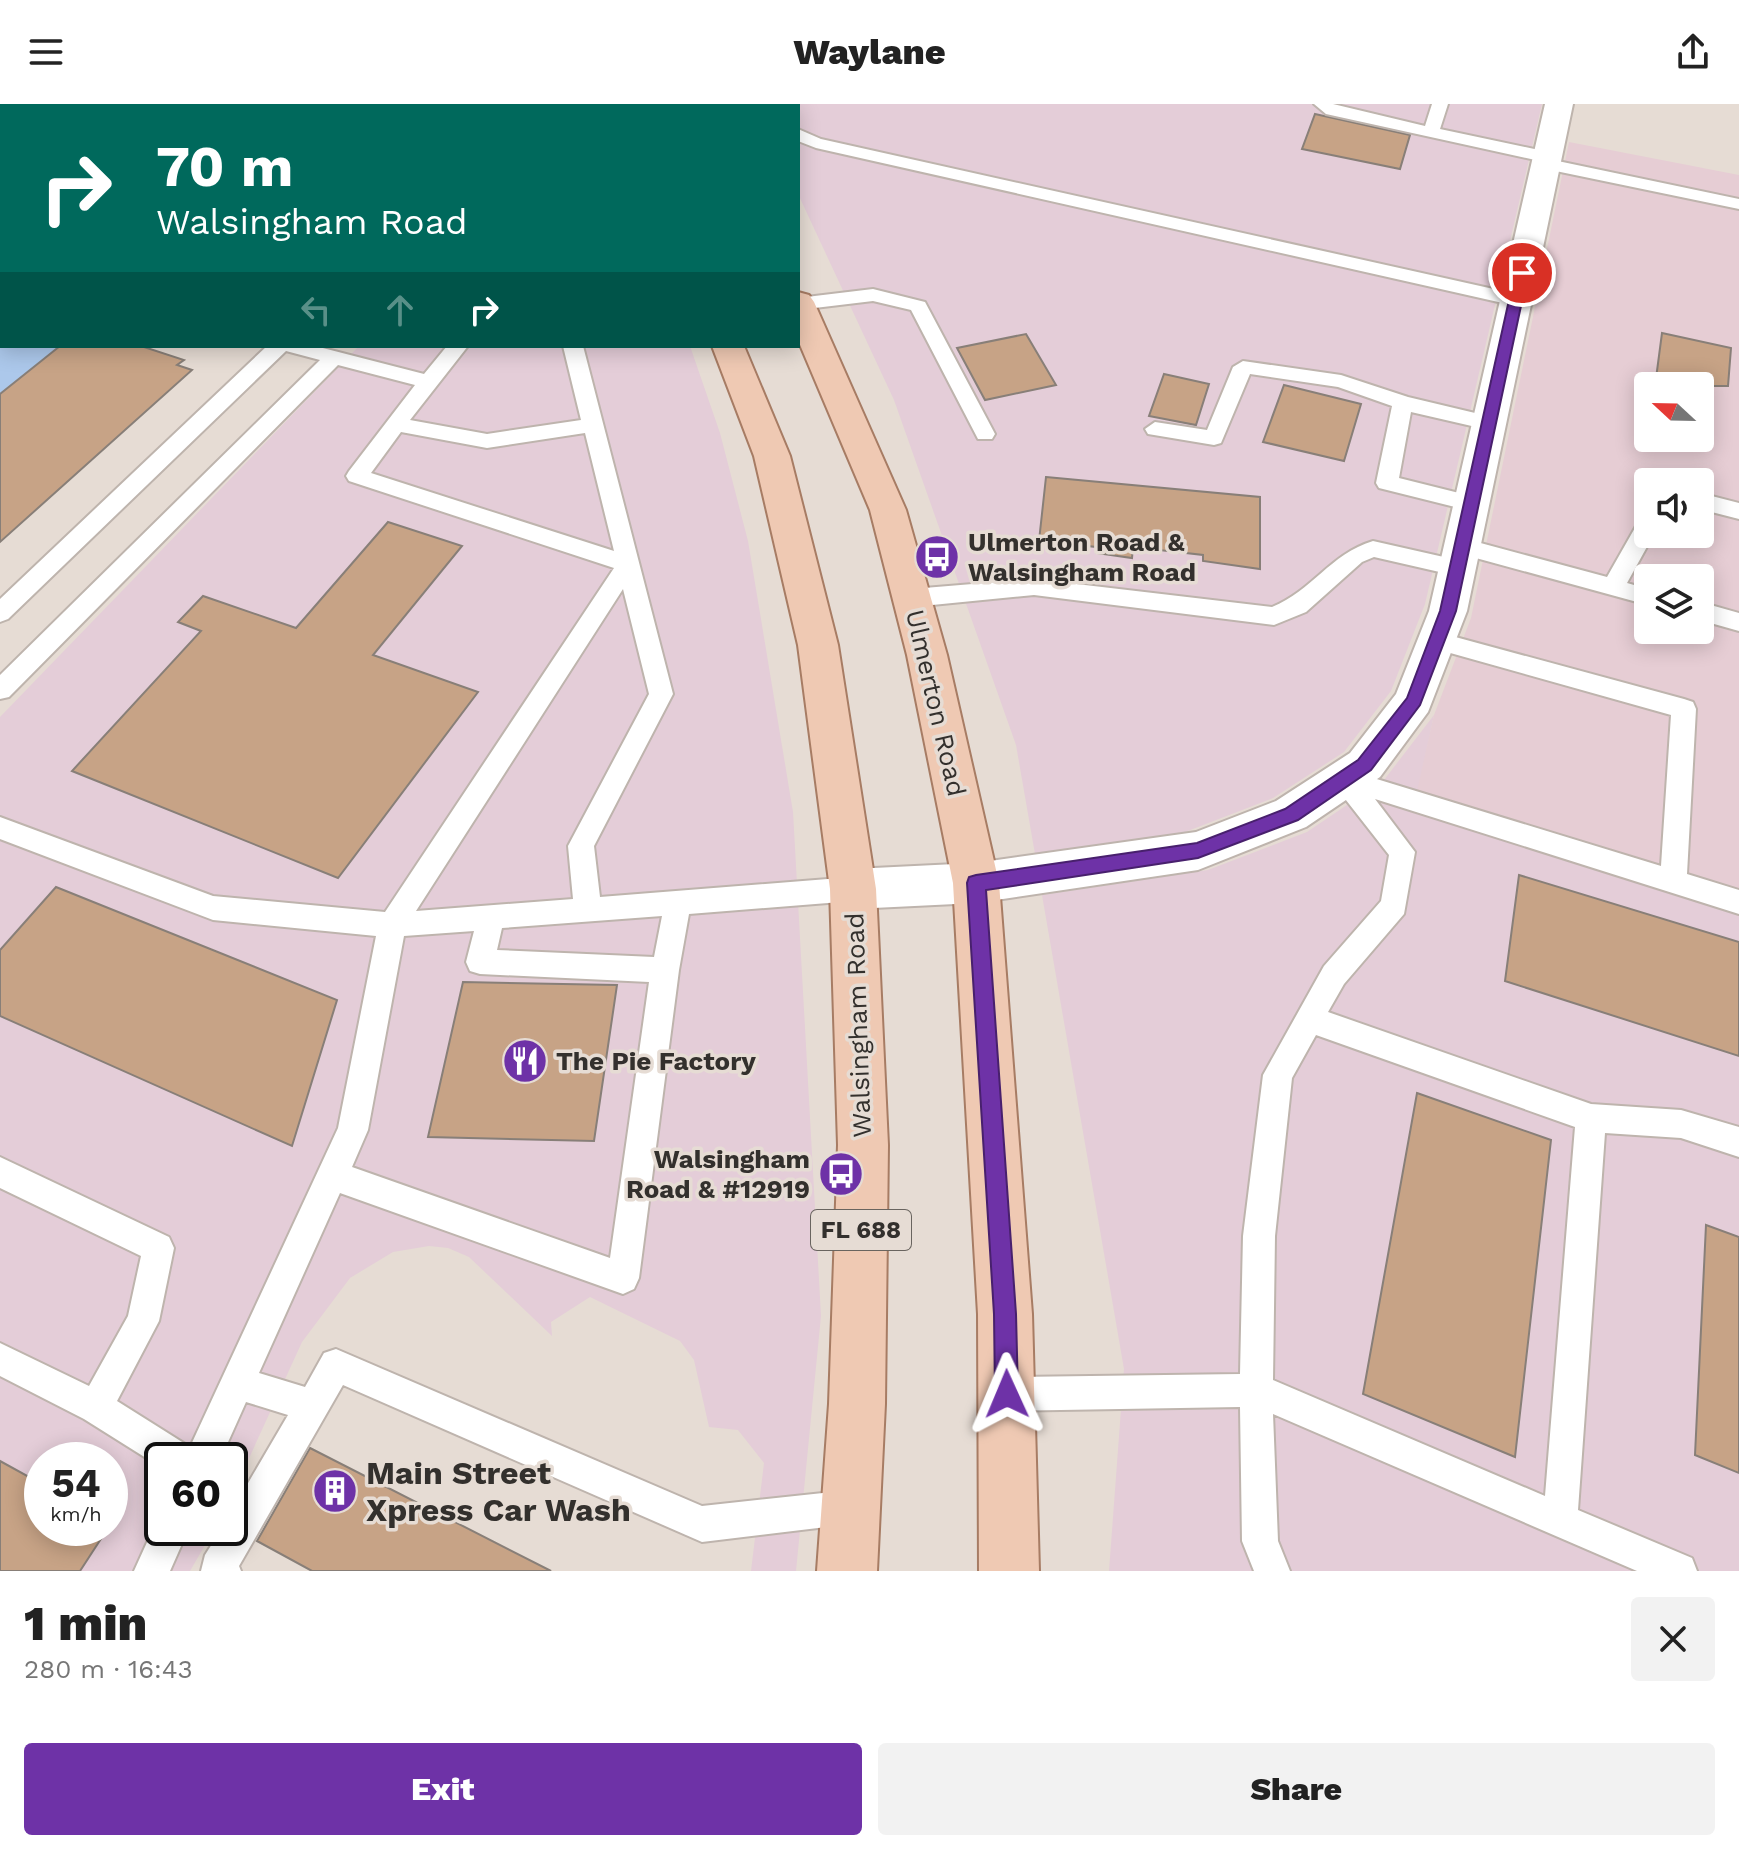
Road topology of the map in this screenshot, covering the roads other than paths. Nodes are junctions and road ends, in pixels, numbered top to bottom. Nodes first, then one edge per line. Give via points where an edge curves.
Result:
1 (1322, 104) edge
2 (1440, 104) edge
3 (1559, 104) edge
4 (1431, 132) junction
5 (800, 135) edge
6 (1547, 160) junction
7 (1739, 204) edge
8 (1516, 300) junction
9 (800, 303) edge
10 (800, 308) edge
11 (277, 348) edge
12 (299, 348) edge
13 (456, 348) edge
14 (574, 348) edge
15 (729, 348) edge
16 (334, 357) junction
17 (428, 382) junction
18 (1403, 403) junction
19 (1489, 423) junction
20 (396, 424) junction
21 (593, 425) junction
22 (1155, 429) dead end
23 (985, 434) dead end
24 (1471, 503) junction
25 (1714, 505) edge
26 (1739, 511) edge
27 (1635, 548) edge
28 (1460, 557) junction
29 (628, 564) junction
30 (1613, 587) junction
31 (1634, 593) edge
32 (912, 598) junction
33 (0, 613) edge
34 (1714, 615) edge
35 (1739, 622) edge
36 (1437, 641) junction
37 (0, 690) edge
38 (1344, 779) junction
39 (0, 828) edge
40 (1673, 881) junction
41 (976, 883) junction
42 (853, 889) junction
43 (1739, 902) edge
44 (678, 903) junction
45 (588, 909) junction
46 (491, 918) junction
47 (392, 925) junction
48 (665, 970) junction
49 (1309, 1019) junction
50 (1591, 1118) junction
51 (1739, 1142) edge
52 (0, 1172) edge
53 (332, 1175) junction
54 (0, 1359) edge
55 (237, 1383) junction
56 (1256, 1390) junction
57 (1007, 1394) junction
58 (312, 1406) junction
59 (96, 1407) junction
60 (151, 1442) edge
61 (210, 1442) edge
62 (851, 1507) junction
63 (1560, 1520) junction
64 (163, 1546) edge
65 (152, 1571) edge
66 (223, 1571) edge
67 (847, 1571) edge
68 (1009, 1571) edge
69 (1272, 1571) edge
70 (1679, 1571) edge

1 - 4 lane via 1332,111
2 - 4 lane
3 - 6 street, Walsingham Road
4 - 6 lane
5 - 8 lane via 816,143
6 - 7 lane
6 - 8 street, Walsingham Road
8 - 19 street, Walsingham Road
9 - 23 lane via 873,295 918,306
10 - 32 main road, Ulmerton Road via 888,510
11 - 33 lane
12 - 16 lane
13 - 17 lane
14 - 21 lane
15 - 42 main road, FL 688 via 772,456 818,645
16 - 17 lane
16 - 37 lane
17 - 20 lane
18 - 19 lane
18 - 22 lane via 1341,381 1243,367 1214,438
18 - 24 lane via 1387,483
19 - 24 street, Walsingham Road
20 - 21 lane via 487,441
20 - 29 lane via 357,476
21 - 29 lane
24 - 28 street, Walsingham Road
25 - 26 lane
27 - 30 lane
28 - 30 lane
28 - 32 lane via 1373,549 1354,556 1298,606 1274,616 1034,587
28 - 36 street, Walsingham Road
29 - 45 lane via 661,694 581,846
29 - 47 lane
30 - 31 lane
32 - 41 main road, Ulmerton Road
34 - 35 lane
36 - 38 street, Walsingham Road via 1414,701 1365,765
36 - 40 lane via 1684,709
38 - 40 lane
38 - 41 street, Walsingham Road via 1291,814 1198,851
38 - 49 lane via 1402,852 1394,906 1334,975
39 - 47 lane via 213,908
40 - 43 lane
41 - 42 street, Walsingham Road
41 - 57 main road
42 - 44 lane
42 - 62 main road, Walsingham Road / FL 688 via 863,1145
44 - 45 lane
44 - 48 lane
45 - 46 lane
46 - 47 lane
46 - 48 lane via 480,962
47 - 53 lane via 353,1130
48 - 53 lane via 623,1278
49 - 50 lane
49 - 56 lane via 1278,1075 1259,1236
50 - 51 lane via 1681,1124
50 - 63 lane
52 - 59 lane via 158,1248 143,1321
53 - 55 lane
54 - 59 lane
55 - 58 lane
55 - 61 lane
56 - 57 lane
56 - 63 lane
56 - 69 lane via 1260,1541
57 - 68 main road
58 - 62 lane via 336,1365 702,1524
58 - 66 lane via 218,1568
59 - 60 lane
62 - 67 main road, Walsingham Road / FL 688
63 - 70 lane
64 - 65 lane

